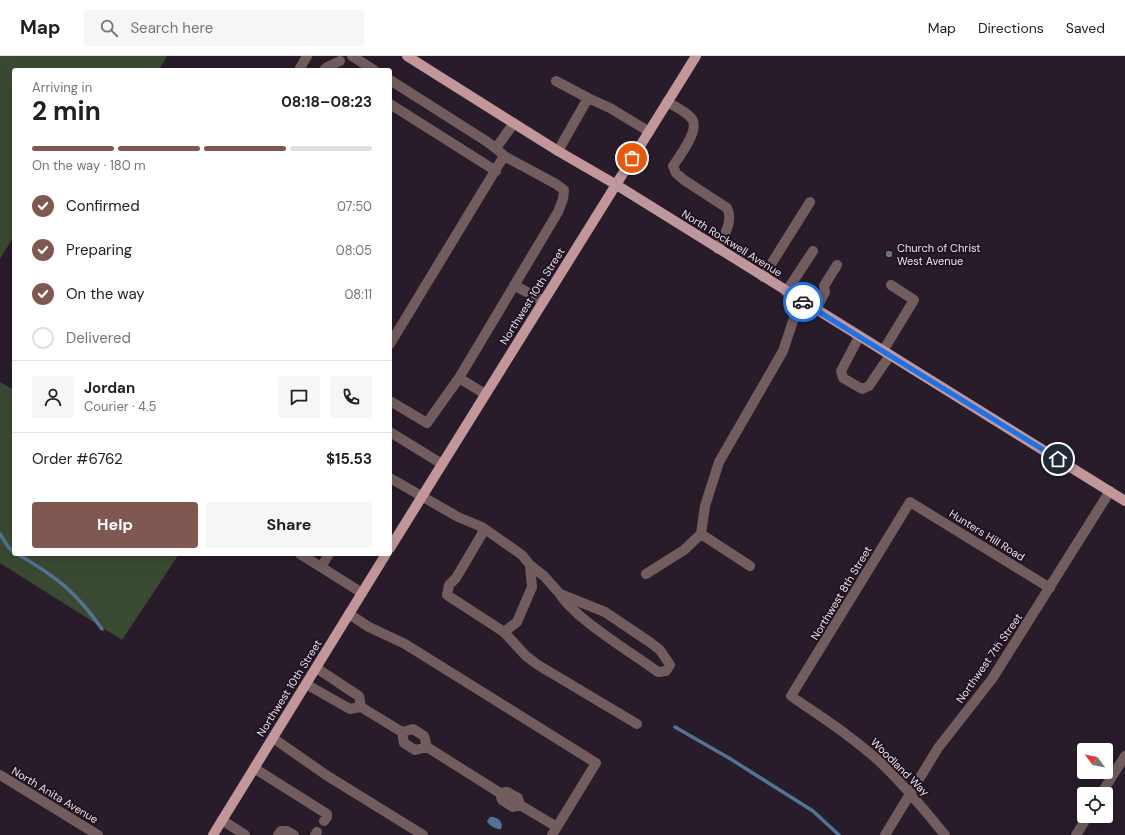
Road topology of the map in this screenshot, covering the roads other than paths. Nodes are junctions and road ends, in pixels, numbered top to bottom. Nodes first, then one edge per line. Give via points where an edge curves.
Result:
1 (307, 56) edge
2 (352, 56) edge
3 (408, 56) edge
4 (696, 56) edge
5 (342, 62) edge
6 (300, 68) edge
7 (326, 68) edge
8 (371, 68) edge
9 (392, 81) edge
10 (556, 81) dead end
11 (588, 98) junction
12 (667, 102) junction
13 (392, 105) edge
14 (514, 123) junction
15 (648, 131) junction
16 (496, 148) junction
17 (558, 151) junction
18 (504, 156) junction
19 (496, 170) junction
20 (615, 184) junction
21 (810, 202) dead end
22 (718, 249) junction
23 (813, 251) dead end
24 (837, 265) dead end
25 (763, 277) junction
26 (514, 285) junction
27 (891, 285) dead end
28 (786, 292) junction
29 (800, 300) junction
30 (543, 301) junction
31 (816, 310) junction
32 (859, 337) junction
33 (392, 341) edge
34 (886, 353) junction
35 (458, 378) junction
36 (485, 394) junction
37 (392, 402) edge
38 (392, 433) edge
39 (442, 464) junction
40 (392, 479) edge
41 (1110, 491) junction
42 (422, 497) junction
43 (1125, 501) edge
44 (910, 502) joint
45 (482, 528) junction
46 (701, 534) junction
47 (392, 545) edge
48 (303, 556) edge
49 (328, 556) edge
50 (385, 556) edge
51 (530, 565) junction
52 (750, 566) dead end
53 (321, 567) junction
54 (646, 574) dead end
55 (1050, 588) junction
56 (362, 593) junction
57 (560, 594) junction
58 (349, 614) junction
59 (504, 632) junction
60 (316, 668) junction
61 (306, 684) junction
62 (342, 686) junction
63 (791, 696) joint
64 (334, 699) junction
65 (362, 707) junction
66 (637, 724) dead end
67 (402, 732) junction
68 (273, 738) junction
69 (427, 747) junction
70 (1125, 756) edge
71 (254, 768) junction
72 (0, 775) edge
73 (1105, 787) edge
74 (911, 794) junction
75 (222, 820) junction
76 (324, 821) dead end
77 (1084, 823) edge
78 (554, 831) edge
79 (98, 835) edge
80 (213, 835) edge
81 (245, 835) edge
82 (278, 835) edge
83 (294, 835) edge
84 (423, 835) edge
85 (885, 835) edge
86 (945, 835) edge
87 (1077, 835) edge

1 - 6 street
2 - 8 street
3 - 14 main road, North Rockwell Avenue
4 - 12 main road, Northwest 10th Street
5 - 7 street
9 - 16 street
10 - 11 street
11 - 15 street
11 - 17 street
12 - 15 main road, Northwest 10th Street
12 - 22 street via 685,113 694,124 689,140 673,166 676,173 727,208 730,213 729,223
13 - 19 street
14 - 16 street
14 - 17 main road, North Rockwell Avenue
15 - 20 main road, Northwest 10th Street
16 - 18 street
17 - 20 main road, North Rockwell Avenue
18 - 19 street
18 - 26 street via 564,190 560,208
19 - 33 street
20 - 22 main road, North Rockwell Avenue
20 - 30 main road, Northwest 10th Street
21 - 25 street
22 - 25 main road, North Rockwell Avenue
23 - 28 street
24 - 31 street via 824,286 825,292
25 - 28 main road, North Rockwell Avenue
26 - 30 street
26 - 35 street
27 - 34 street via 914,300
28 - 29 main road, North Rockwell Avenue
29 - 31 main road, North Rockwell Avenue
29 - 46 street via 783,351 719,462 705,506
30 - 36 main road, Northwest 10th Street
31 - 32 main road, North Rockwell Avenue
32 - 34 main road, North Rockwell Avenue
32 - 34 street via 841,371 843,378 862,389 869,386
34 - 41 main road, North Rockwell Avenue
35 - 36 street
35 - 37 street via 426,423
36 - 39 main road, Northwest 10th Street
38 - 39 street
39 - 42 main road, Northwest 10th Street
40 - 42 street
41 - 43 main road, North Rockwell Avenue
41 - 55 street, Northwest 7th Street
42 - 45 street
42 - 47 main road, Northwest 10th Street
44 - 55 street, Hunters Hill Road
44 - 63 street, Northwest 8th Street
45 - 51 street via 522,555
45 - 59 street via 482,534 456,578 449,585 447,595
46 - 52 street
46 - 54 street via 684,550
48 - 53 street
49 - 53 street
50 - 56 main road, Northwest 10th Street
51 - 57 street
51 - 59 street via 532,586 517,622
53 - 56 street
55 - 74 street, Northwest 7th Street via 992,679 938,748
56 - 58 main road, Northwest 10th Street
57 - 57 street via 605,612 651,643 660,650 670,665 666,671 658,672 605,635 564,601
58 - 60 main road, Northwest 10th Street
58 - 78 street via 405,644 596,763
59 - 66 street via 538,665
60 - 61 main road, Northwest 10th Street
60 - 62 street via 336,679
61 - 64 street
61 - 68 main road, Northwest 10th Street
62 - 64 street
62 - 65 street via 358,696
63 - 74 street, Woodland Way via 861,745
64 - 65 street via 350,709
65 - 67 street
67 - 69 street via 413,729 424,736
67 - 69 street via 404,743 415,750
68 - 71 main road, Northwest 10th Street
68 - 84 street
69 - 78 street via 500,793 502,800 513,806 520,805
70 - 73 street
71 - 75 main road, Northwest 10th Street
71 - 76 street via 327,814
72 - 79 street, North Anita Avenue
74 - 85 street, Northwest 7th Street
74 - 86 street, Woodland Way
75 - 80 main road, Northwest 10th Street
75 - 81 street
77 - 87 street
82 - 83 street via 281,831 287,831

